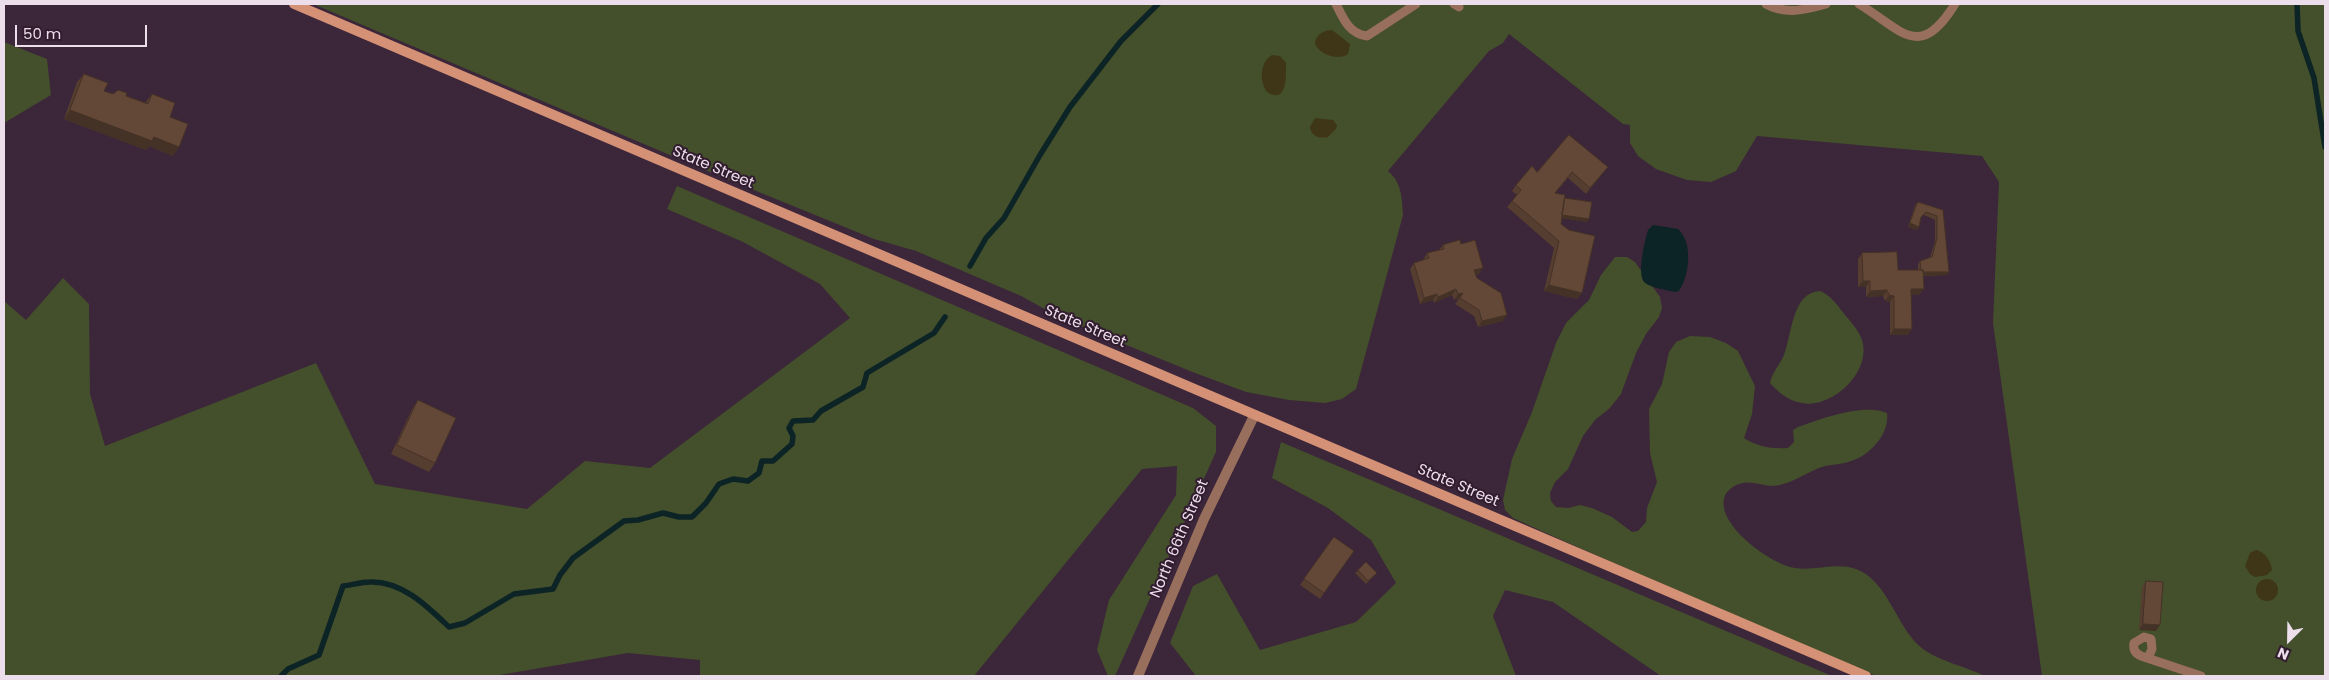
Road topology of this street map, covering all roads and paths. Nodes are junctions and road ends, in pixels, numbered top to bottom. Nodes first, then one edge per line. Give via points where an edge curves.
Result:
1 (294, 4) edge
2 (1336, 4) edge
3 (1416, 4) edge
4 (1766, 4) edge
5 (1826, 4) edge
6 (1859, 4) edge
7 (1955, 4) edge
8 (1254, 416) junction
9 (2148, 658) dead end
10 (1138, 676) edge
11 (1866, 676) edge
12 (2201, 676) edge

1 - 8 street, State Street
2 - 3 lane via 1345,23 1356,33 1367,36
4 - 5 lane via 1791,11
6 - 7 lane via 1905,34 1920,37 1934,31
8 - 10 street, North 66th Street via 1204,519
8 - 11 street, State Street
9 - 12 lane

